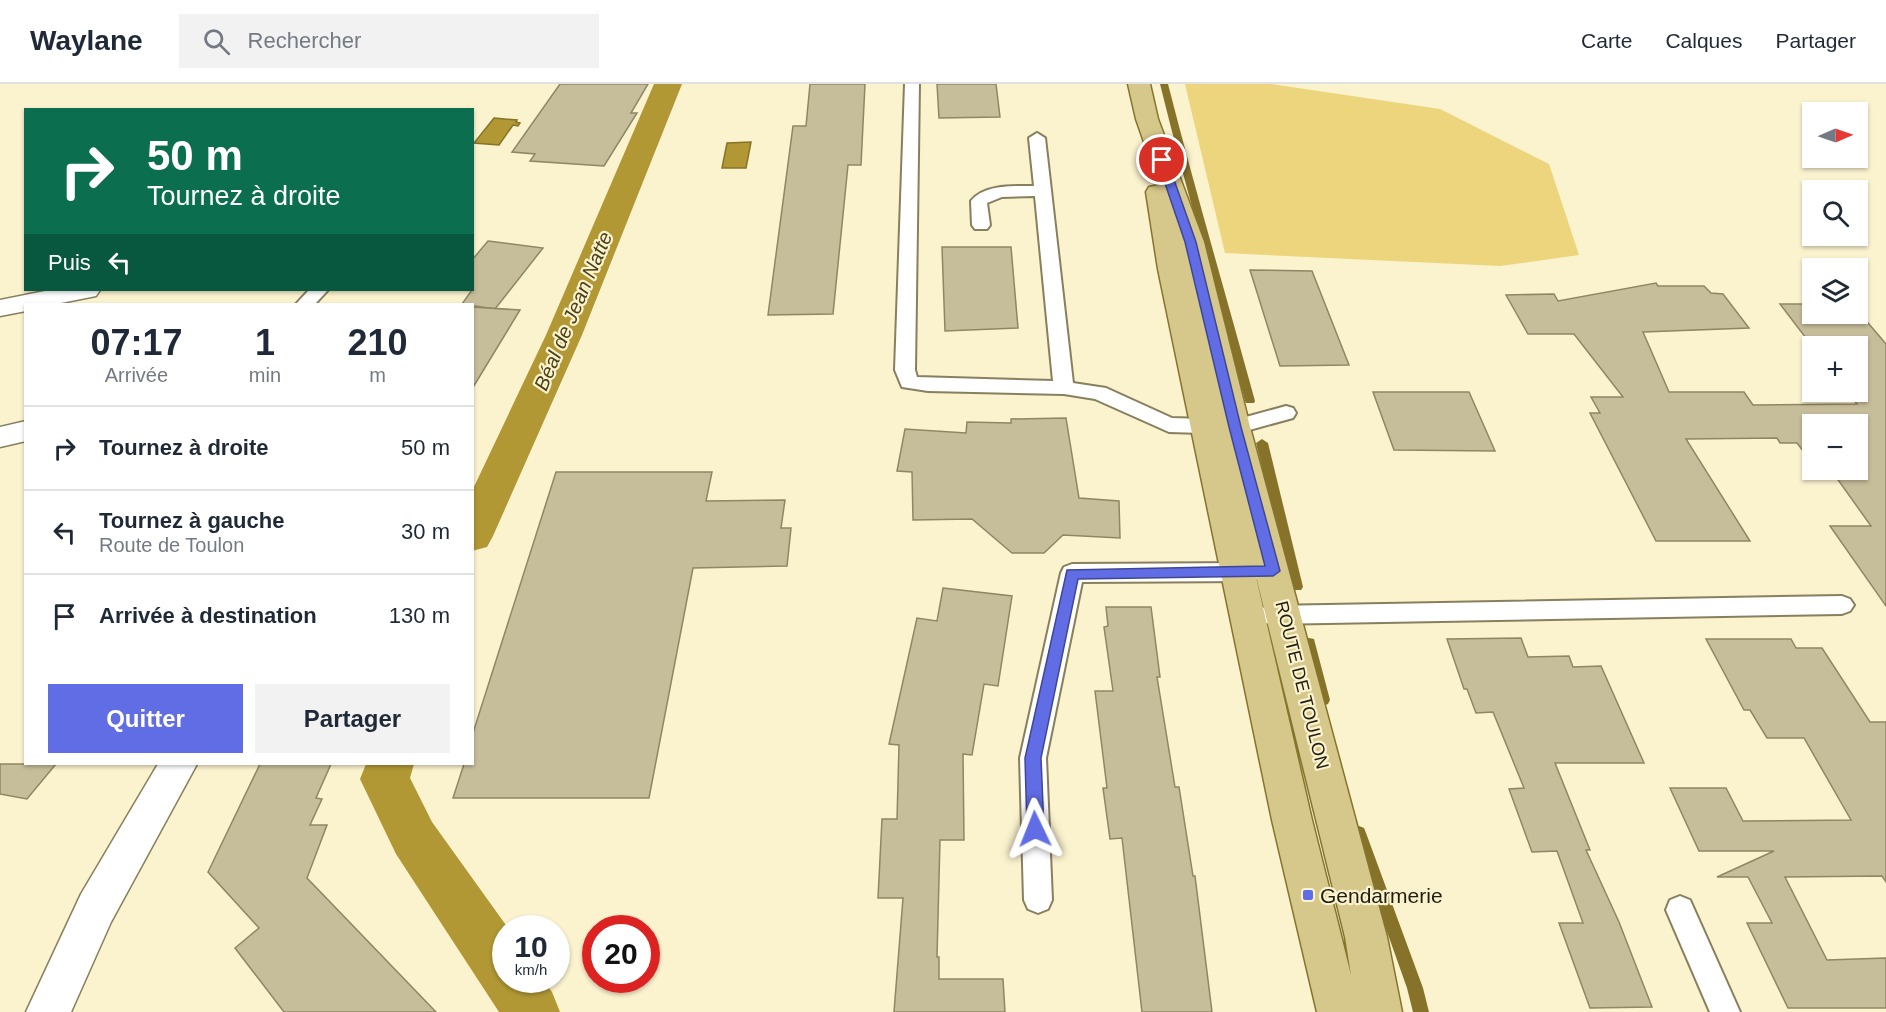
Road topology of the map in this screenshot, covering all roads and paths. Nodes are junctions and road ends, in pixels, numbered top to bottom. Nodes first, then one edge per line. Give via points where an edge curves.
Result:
1 (912, 84) edge
2 (1139, 84) edge
3 (1037, 138) dead end
4 (1043, 191) junction
5 (981, 225) dead end
6 (82, 291) edge
7 (318, 291) edge
8 (24, 303) edge
9 (24, 303) edge
10 (306, 303) edge
11 (0, 308) edge
12 (1064, 388) junction
13 (1286, 413) dead end
14 (1221, 427) junction
15 (24, 432) edge
16 (0, 438) edge
17 (1273, 571) junction
18 (1239, 573) junction
19 (1842, 604) dead end
20 (1248, 615) junction
21 (1284, 615) junction
22 (177, 765) edge
23 (1038, 900) dead end
24 (1680, 910) dead end
25 (48, 1012) edge
26 (1339, 1012) edge
27 (1380, 1012) edge
28 (1725, 1012) edge

1 - 12 lane via 905,370 909,382
2 - 14 main road, ROUTE DE TOULON via 1165,243
3 - 4 lane
4 - 5 lane via 987,195 979,201
4 - 12 lane
6 - 9 street
7 - 10 lane
8 - 11 street
12 - 14 lane via 1099,393 1169,425
13 - 14 lane
14 - 17 main road, ROUTE DE TOULON
14 - 18 main road, ROUTE DE TOULON
15 - 16 street
17 - 18 lane
17 - 21 main road, ROUTE DE TOULON
18 - 20 main road, ROUTE DE TOULON
18 - 23 lane via 1072,573 1033,758
19 - 21 lane
20 - 21 lane
20 - 26 main road, ROUTE DE TOULON via 1308,895
21 - 27 main road, ROUTE DE TOULON via 1366,937
22 - 25 street via 96,908
24 - 28 lane

